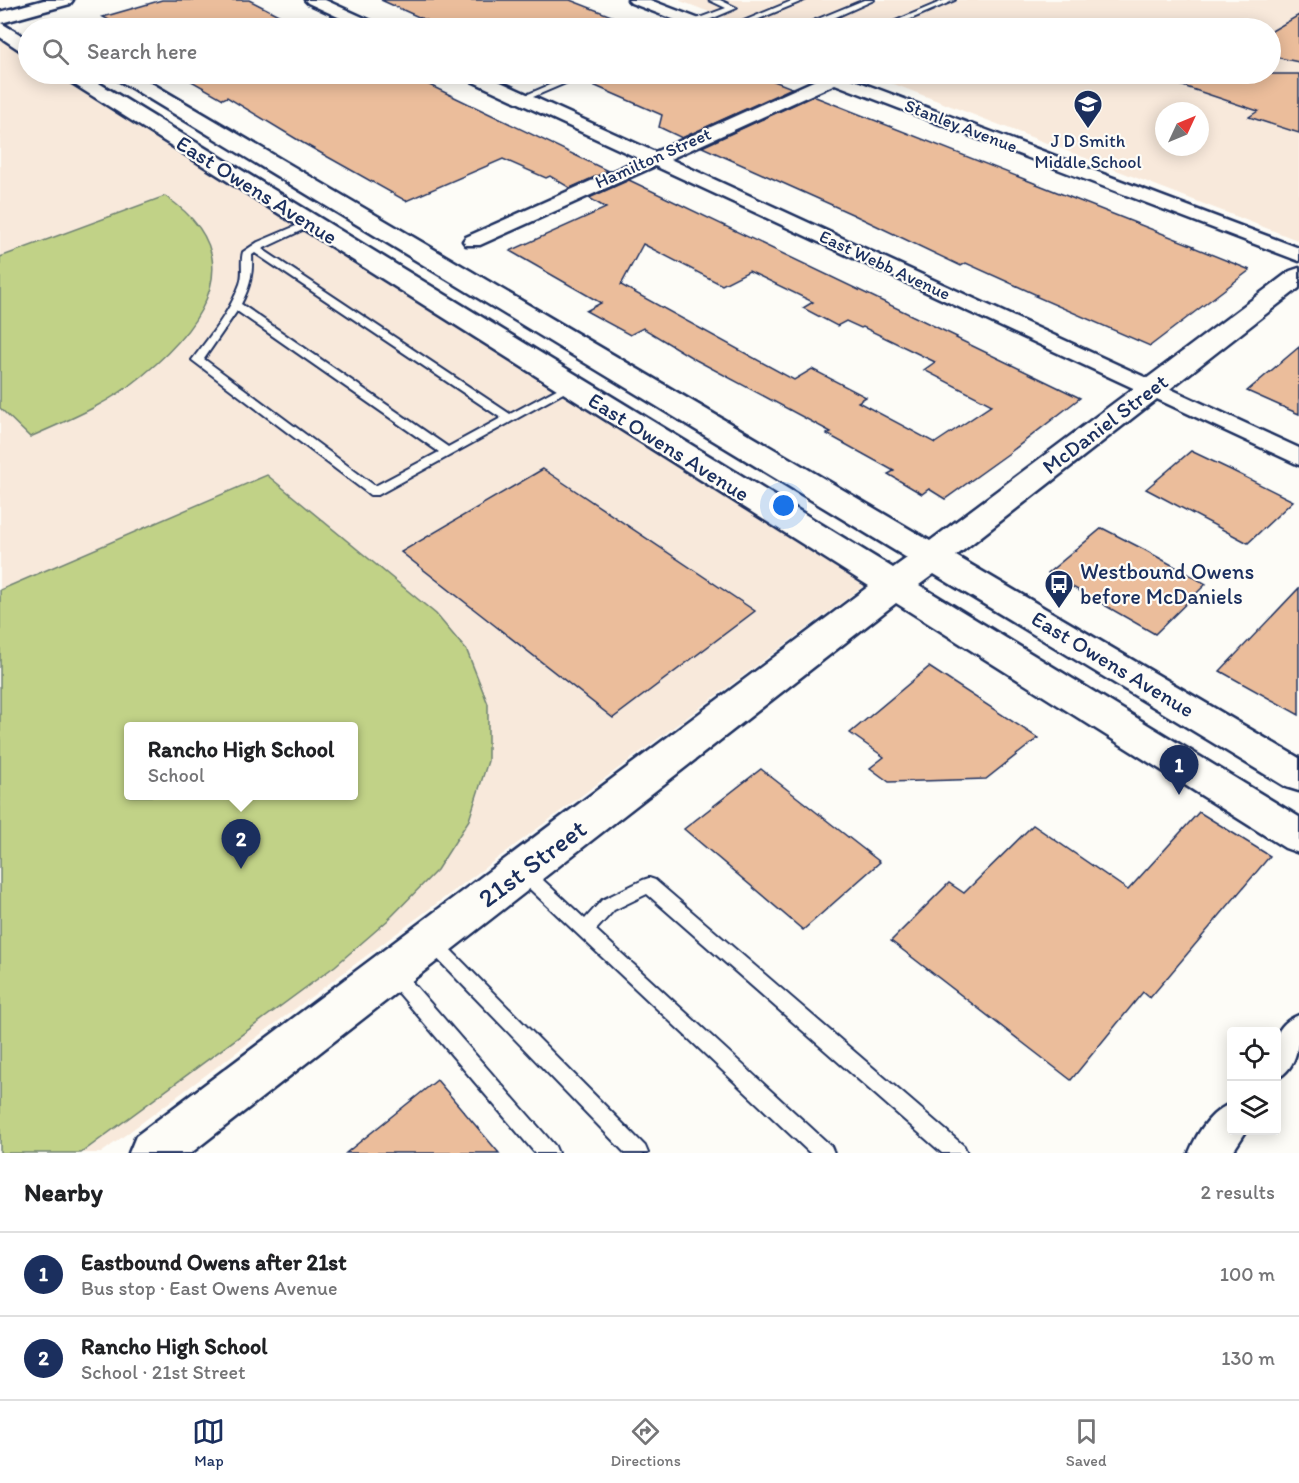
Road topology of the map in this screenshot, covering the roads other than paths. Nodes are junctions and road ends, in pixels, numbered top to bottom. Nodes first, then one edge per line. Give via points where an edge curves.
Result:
1 (64, 0) edge
2 (313, 0) edge
3 (636, 0) edge
4 (713, 0) edge
5 (801, 0) edge
6 (870, 0) edge
7 (951, 0) edge
8 (7, 6) edge
9 (29, 18) edge
10 (352, 18) edge
11 (682, 18) edge
12 (716, 18) edge
13 (756, 18) edge
14 (827, 18) edge
15 (908, 18) edge
16 (0, 29) edge
17 (18, 41) edge
18 (87, 84) edge
19 (139, 84) edge
20 (493, 84) edge
21 (559, 84) edge
22 (812, 84) edge
23 (850, 84) edge
24 (523, 98) junction
25 (652, 158) junction
26 (309, 223) junction
27 (473, 241) dead end
28 (255, 249) junction
29 (1299, 255) edge
30 (1299, 276) edge
31 (234, 305) junction
32 (642, 385) junction
33 (570, 386) junction
34 (1152, 388) junction
35 (510, 418) junction
36 (448, 452) junction
37 (1299, 457) edge
38 (913, 572) junction
39 (1299, 776) edge
40 (1299, 837) edge
41 (522, 871) junction
42 (585, 930) junction
43 (430, 940) junction
44 (391, 970) junction
45 (1299, 1032) edge
46 (1281, 1055) edge
47 (1227, 1128) edge
48 (153, 1153) edge
49 (548, 1153) edge
50 (638, 1153) edge
51 (824, 1153) edge
52 (957, 1153) edge
53 (1208, 1153) edge

1 - 8 main road
2 - 10 street
3 - 11 street
4 - 12 lane via 733,8
5 - 13 lane
6 - 14 lane
7 - 15 lane
8 - 9 main road
16 - 17 main road
18 - 26 main road, East Owens Avenue
19 - 32 main road, East Owens Avenue
20 - 24 street, East Webb Avenue
21 - 24 lane
22 - 25 street, Hamilton Street
23 - 29 street, Stanley Avenue
24 - 25 street, East Webb Avenue
25 - 27 street, Hamilton Street
25 - 34 street, East Webb Avenue
26 - 28 lane
26 - 33 main road, East Owens Avenue
28 - 31 lane via 246,254 248,275
28 - 35 lane
30 - 34 main road, McDaniel Street
31 - 36 lane
31 - 36 lane via 198,360 374,492
32 - 33 main road
32 - 38 main road, East Owens Avenue
33 - 35 lane
33 - 38 main road, East Owens Avenue
34 - 37 street, East Webb Avenue
34 - 38 main road, McDaniel Street
35 - 36 lane
38 - 39 main road, East Owens Avenue
38 - 40 main road, East Owens Avenue
38 - 41 main road, 21st Street
41 - 42 lane
41 - 43 main road, 21st Street
42 - 51 lane
42 - 52 lane via 608,905 649,885
43 - 44 main road, 21st Street
43 - 50 lane
44 - 48 main road, 21st Street
44 - 49 lane
45 - 46 street
47 - 53 street

